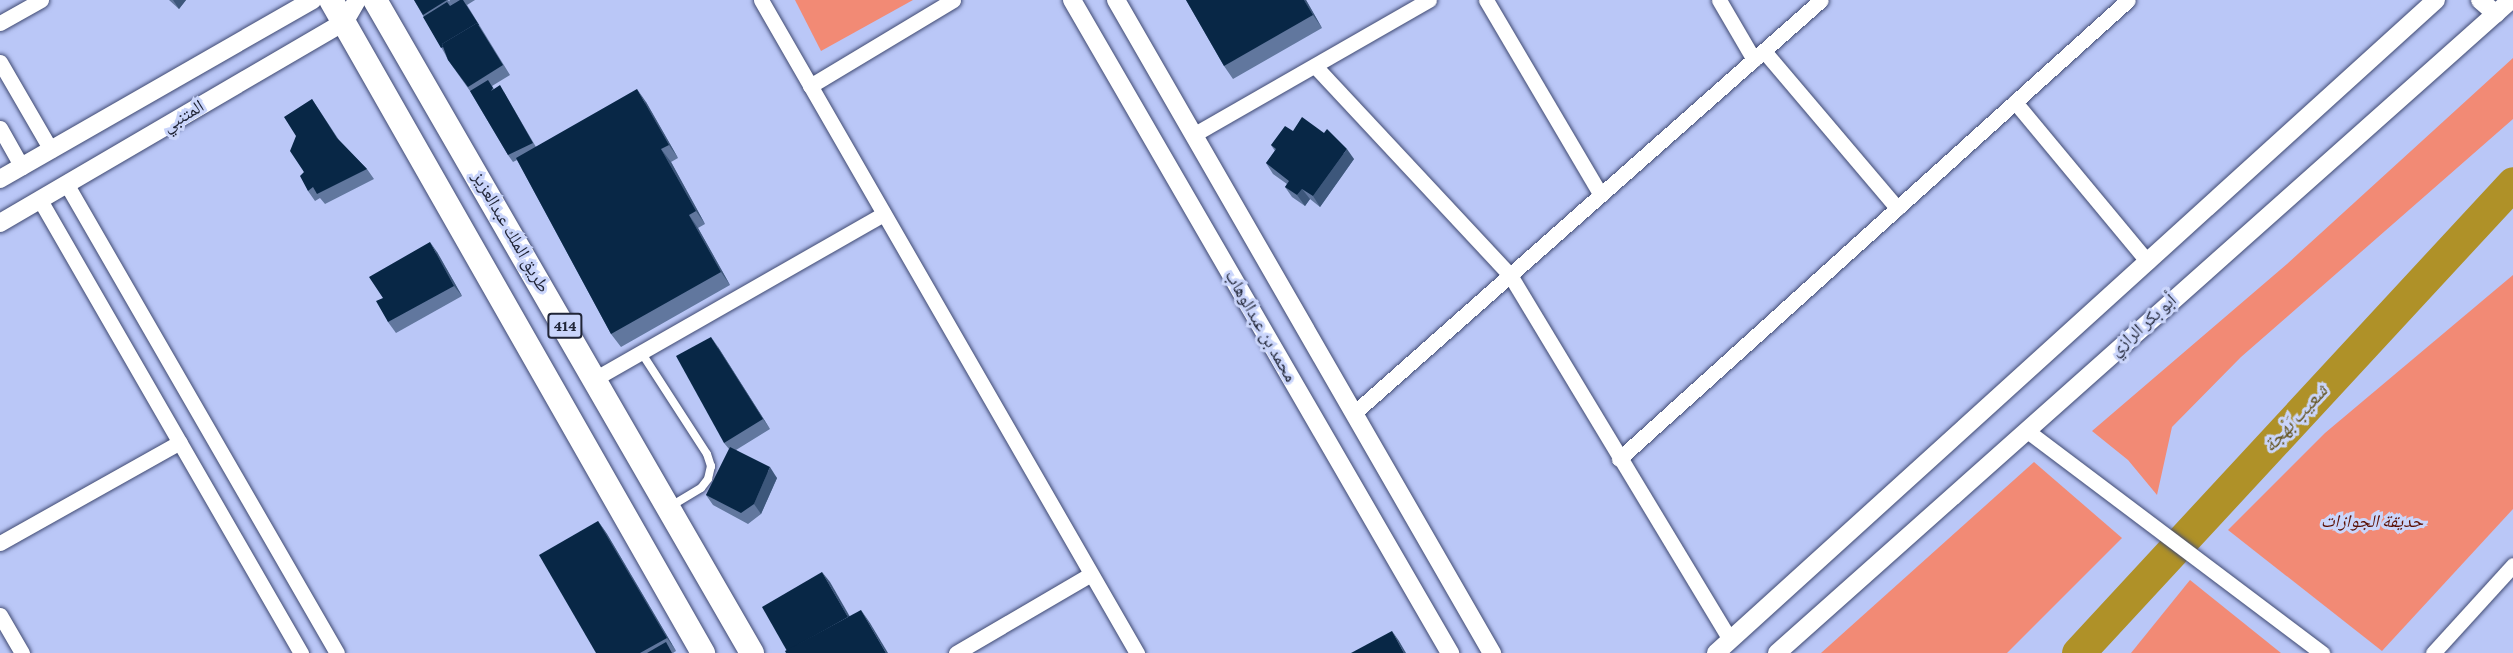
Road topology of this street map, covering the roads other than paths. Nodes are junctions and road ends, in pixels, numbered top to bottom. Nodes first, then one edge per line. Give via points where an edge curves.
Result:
1 (41, 0) edge
2 (312, 0) edge
3 (331, 0) edge
4 (357, 0) edge
5 (375, 0) edge
6 (761, 0) edge
7 (953, 0) edge
8 (1072, 0) edge
9 (1116, 0) edge
10 (1430, 0) edge
11 (1486, 0) edge
12 (1719, 0) edge
13 (1821, 0) edge
14 (2128, 0) edge
15 (2436, 0) edge
16 (2480, 0) edge
17 (2511, 0) edge
18 (2494, 7) edge
19 (345, 21) junction
20 (0, 23) edge
21 (1759, 56) junction
22 (0, 62) edge
23 (1315, 66) junction
24 (810, 86) junction
25 (2015, 102) junction
26 (0, 128) edge
27 (1193, 135) junction
28 (51, 150) junction
29 (22, 167) junction
30 (0, 179) edge
31 (67, 185) junction
32 (1601, 195) junction
33 (40, 200) junction
34 (1897, 208) junction
35 (884, 214) junction
36 (0, 224) edge
37 (2148, 261) junction
38 (1510, 275) junction
39 (641, 352) junction
40 (596, 378) junction
41 (1354, 413) junction
42 (2026, 430) junction
43 (180, 442) junction
44 (1619, 459) junction
45 (669, 507) junction
46 (0, 543) edge
47 (2513, 566) edge
48 (1091, 574) junction
49 (0, 615) edge
50 (1730, 640) junction
51 (22, 653) edge
52 (302, 653) edge
53 (337, 653) edge
54 (703, 653) edge
55 (753, 653) edge
56 (956, 653) edge
57 (1137, 653) edge
58 (1450, 653) edge
59 (1492, 653) edge
60 (1716, 653) edge
61 (1777, 653) edge
62 (2322, 653) edge
63 (2433, 653) edge

1 - 20 street
2 - 28 street, المتنبي
3 - 19 highway, 414
4 - 19 street, المتنبي
5 - 40 highway, طريق الملك عبدالعزيز / 414
6 - 24 street
7 - 24 street
8 - 58 street, محمد بن عبدالوهاب
9 - 27 street, محمد بن عبدالوهاب
10 - 23 street
11 - 32 street
12 - 21 street
13 - 21 street
14 - 25 street
15 - 37 street
16 - 18 street
17 - 18 street, أبو بكر الرازي
18 - 42 street, أبو بكر الرازي
19 - 31 street, المتنبي
19 - 54 highway, 414
21 - 32 street
21 - 34 street
22 - 28 street
23 - 27 street
23 - 38 street
24 - 35 street
25 - 34 street
25 - 37 street
26 - 29 street
27 - 41 street, محمد بن عبدالوهاب
28 - 29 street, المتنبي
29 - 30 street, المتنبي
31 - 33 street, المتنبي
31 - 53 street
32 - 38 street
33 - 36 street, المتنبي
33 - 43 street
34 - 44 street
35 - 39 street
35 - 48 street
37 - 50 street
38 - 41 street
38 - 44 street
39 - 40 street
39 - 45 lane via 711,466 701,488
40 - 45 highway, طريق الملك عبدالعزيز / 414
41 - 59 street, محمد بن عبدالوهاب
42 - 61 street, أبو بكر الرازي
42 - 62 street
43 - 46 street
43 - 52 street
44 - 50 street
45 - 55 highway, طريق الملك عبدالعزيز / 414
47 - 63 street
48 - 56 street
48 - 57 street
49 - 51 street
50 - 60 street

